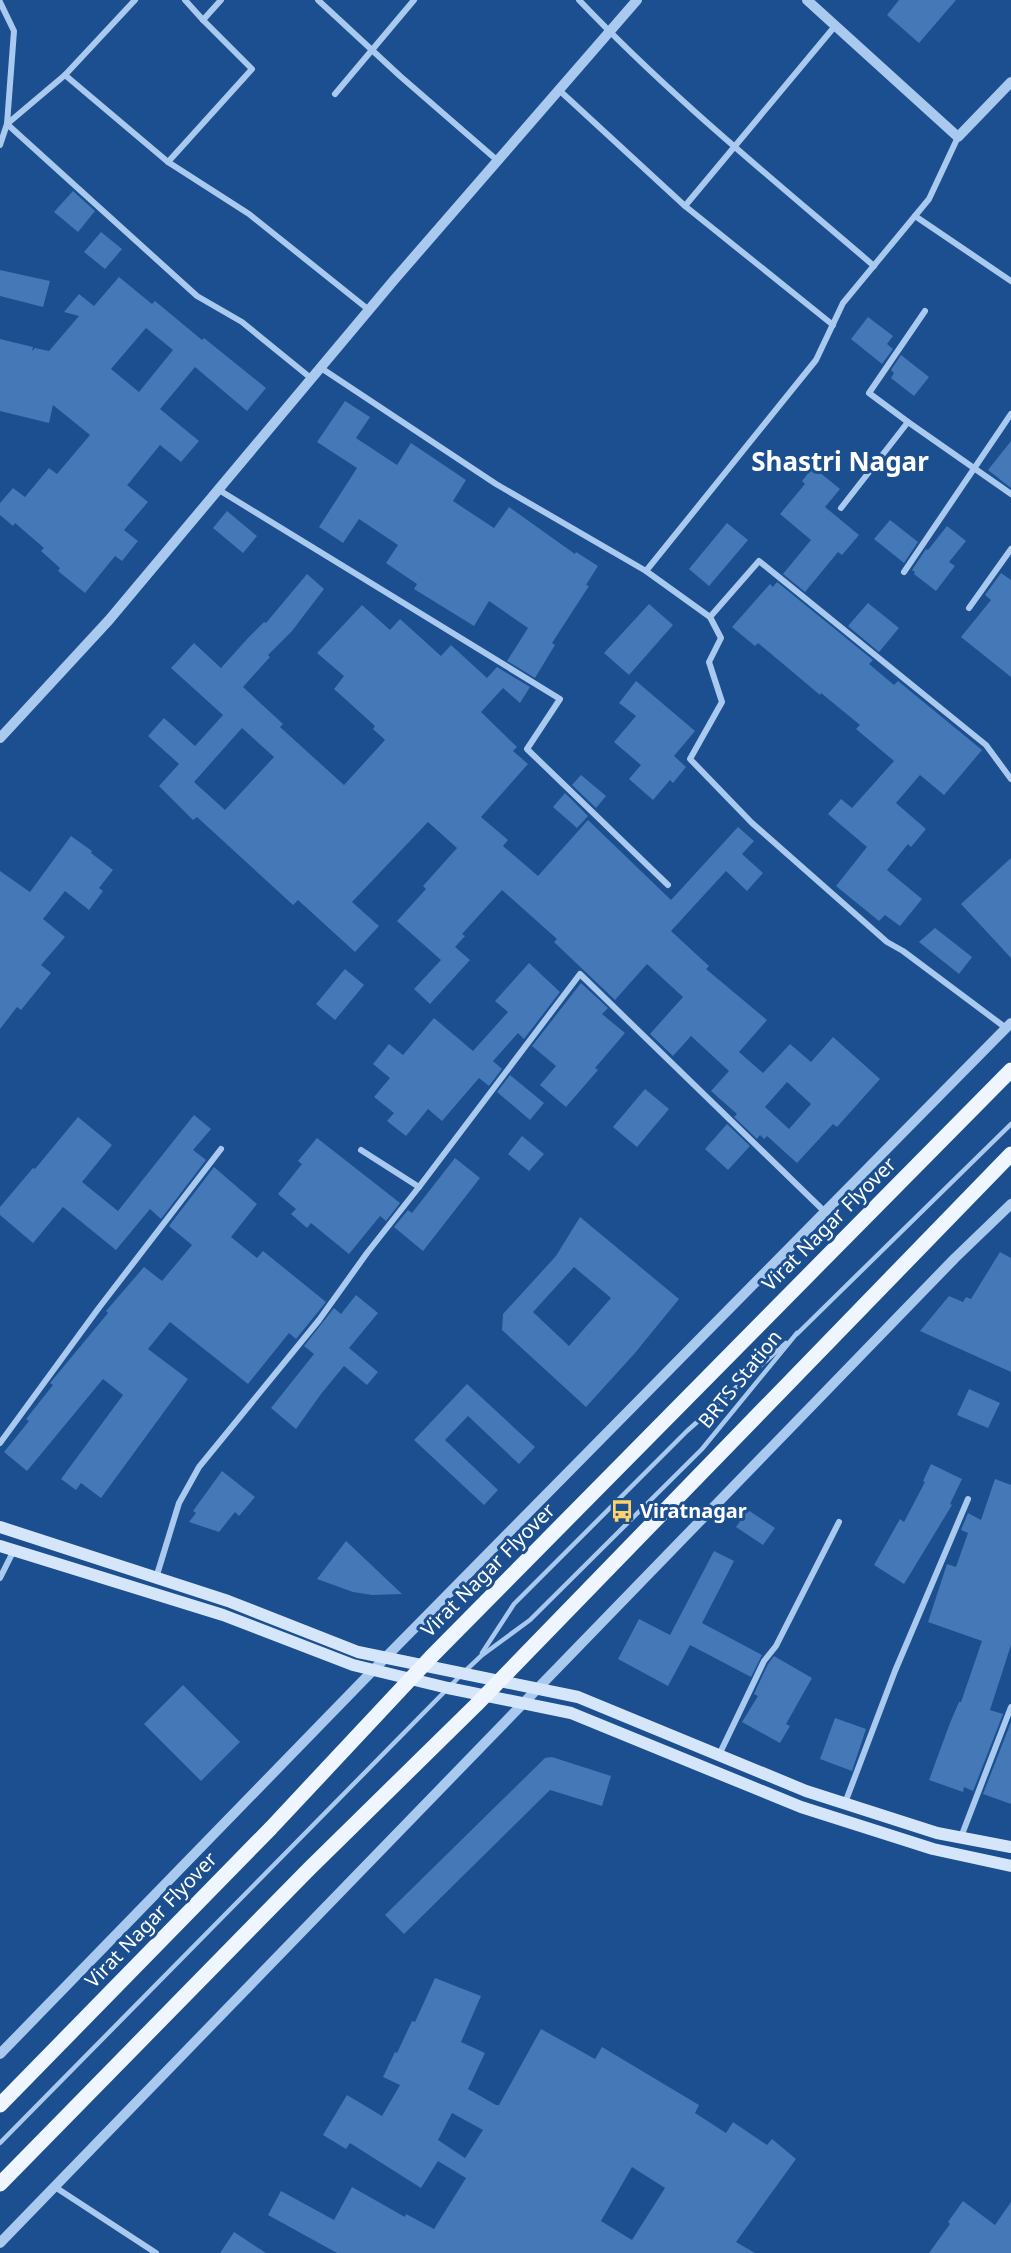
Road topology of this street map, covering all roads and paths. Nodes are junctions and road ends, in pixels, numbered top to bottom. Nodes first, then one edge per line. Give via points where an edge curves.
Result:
1 (135, 0) edge
2 (185, 0) edge
3 (220, 0) edge
4 (318, 0) edge
5 (414, 0) edge
6 (579, 0) edge
7 (637, 0) edge
8 (807, 0) edge
9 (0, 2) edge
10 (203, 20) junction
11 (835, 26) junction
12 (609, 32) junction
13 (371, 50) junction
14 (65, 75) junction
15 (1011, 82) edge
16 (559, 90) junction
17 (335, 94) dead end
18 (7, 124) junction
19 (958, 137) junction
20 (0, 145) edge
21 (735, 146) junction
22 (498, 161) junction
23 (168, 162) junction
24 (685, 206) junction
25 (915, 216) junction
26 (874, 266) junction
27 (1011, 281) edge
28 (369, 310) junction
29 (925, 311) dead end
30 (833, 325) junction
31 (321, 368) junction
32 (312, 379) junction
33 (1011, 414) edge
34 (908, 422) junction
35 (974, 469) junction
36 (219, 490) junction
37 (1011, 494) edge
38 (841, 508) dead end
39 (1011, 549) edge
40 (646, 571) junction
41 (904, 572) dead end
42 (969, 608) dead end
43 (710, 617) junction
44 (1, 734) edge
45 (1011, 779) edge
46 (668, 885) dead end
47 (1008, 1025) edge
48 (1011, 1071) edge
49 (1011, 1124) edge
50 (221, 1149) dead end
51 (361, 1150) dead end
52 (1011, 1154) edge
53 (419, 1187) junction
54 (1011, 1204) edge
55 (825, 1211) junction
56 (797, 1334) junction
57 (0, 1443) edge
58 (968, 1499) dead end
59 (839, 1522) dead end
60 (0, 1527) edge
61 (0, 1546) edge
62 (14, 1550) junction
63 (0, 1578) edge
64 (156, 1578) junction
65 (481, 1656) junction
66 (385, 1658) junction
67 (374, 1670) junction
68 (462, 1674) junction
69 (539, 1687) junction
70 (448, 1688) junction
71 (524, 1703) junction
72 (1011, 1707) edge
73 (719, 1755) junction
74 (845, 1803) junction
75 (960, 1838) junction
76 (1011, 1847) edge
77 (1011, 1866) edge
78 (0, 2054) edge
79 (0, 2105) edge
80 (0, 2143) edge
81 (0, 2184) edge
82 (55, 2187) junction
83 (0, 2243) edge
84 (156, 2253) edge

1 - 14 street
2 - 10 street
3 - 10 street
4 - 13 street
5 - 13 street
6 - 12 street
7 - 12 street
8 - 11 street
9 - 18 street via 14,31
10 - 23 street via 252,69
11 - 19 street
11 - 21 street
12 - 16 street
12 - 21 street
13 - 17 street
13 - 22 street
14 - 18 street
14 - 23 street
15 - 19 street
16 - 22 street
16 - 24 street
18 - 20 street
18 - 32 street via 197,296 242,322
19 - 25 street via 929,199
21 - 24 street
21 - 26 street
22 - 28 street
23 - 28 street via 249,214
24 - 30 street
25 - 26 street
25 - 27 street
26 - 30 street via 843,303
28 - 31 street
29 - 34 street via 868,393
30 - 40 street via 816,360
31 - 32 street
31 - 40 street via 496,484
32 - 36 street
33 - 35 street
34 - 35 street
34 - 38 street
35 - 37 street
35 - 41 street
36 - 44 street via 109,620
36 - 46 street via 560,699 527,749
39 - 42 street
40 - 43 street
43 - 45 street via 759,561 986,745
43 - 47 street via 721,638 709,662 722,702 690,759 752,823 887,942
47 - 55 street
48 - 79 main road, Virat Nagar Flyover, bridge via 430,1657 271,1828
49 - 56 lane
50 - 57 street
51 - 53 street
52 - 81 main road, bridge via 484,1696
53 - 55 street via 580,974
53 - 64 street via 319,1320 199,1467 179,1503
54 - 69 street
55 - 66 street
56 - 65 lane, BRTS Station via 702,1449 530,1620
56 - 65 lane, BRTS Station via 687,1431 522,1596
58 - 74 street via 895,1671
59 - 73 street via 776,1646 764,1661
60 - 64 main road
61 - 62 main road
62 - 63 street
62 - 67 main road via 223,1615
64 - 66 main road via 228,1601 358,1652
65 - 68 lane
66 - 67 street
66 - 68 main road
67 - 70 main road
67 - 78 street
68 - 69 main road
68 - 70 lane
69 - 71 street
69 - 73 main road via 578,1697
70 - 71 main road
70 - 80 lane
71 - 77 main road via 572,1713 801,1807 933,1849
71 - 82 street
72 - 75 street
73 - 74 main road
74 - 75 main road
75 - 76 main road
82 - 83 street
82 - 84 street

